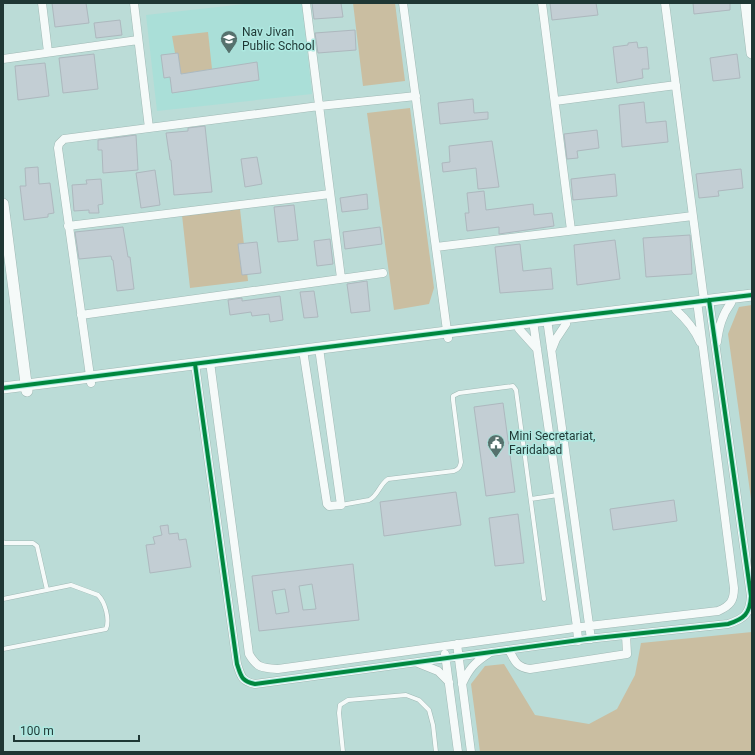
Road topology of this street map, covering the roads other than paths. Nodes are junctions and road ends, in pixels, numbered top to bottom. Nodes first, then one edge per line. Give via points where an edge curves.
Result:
1 (42, 3) edge
2 (134, 3) edge
3 (306, 3) edge
4 (404, 3) edge
5 (542, 3) edge
6 (665, 3) edge
7 (746, 3) edge
8 (138, 40) junction
9 (48, 52) junction
10 (752, 53) edge
11 (3, 59) edge
12 (676, 85) junction
13 (416, 96) junction
14 (555, 102) junction
15 (319, 106) junction
16 (149, 128) junction
17 (330, 194) junction
18 (3, 204) edge
19 (693, 216) junction
20 (68, 226) junction
21 (571, 230) junction
22 (436, 247) junction
23 (383, 273) dead end
24 (341, 278) junction
25 (752, 294) edge
26 (752, 301) edge
27 (703, 303) junction
28 (731, 303) junction
29 (676, 310) junction
30 (81, 315) junction
31 (548, 323) junction
32 (534, 324) junction
33 (566, 324) junction
34 (519, 329) junction
35 (448, 335) junction
36 (538, 350) junction
37 (319, 351) junction
38 (552, 351) junction
39 (704, 352) junction
40 (304, 353) junction
41 (716, 354) junction
42 (210, 365) junction
43 (195, 367) junction
44 (91, 380) junction
45 (3, 388) edge
46 (27, 388) junction
47 (3, 394) edge
48 (558, 495) junction
49 (531, 499) junction
50 (341, 505) junction
51 (3, 542) edge
52 (47, 590) junction
53 (544, 598) dead end
54 (3, 599) edge
55 (589, 626) junction
56 (577, 627) junction
57 (626, 635) junction
58 (591, 639) junction
59 (578, 641) junction
60 (457, 644) junction
61 (444, 646) junction
62 (3, 649) edge
63 (509, 650) junction
64 (492, 652) junction
65 (458, 656) junction
66 (446, 658) junction
67 (416, 662) junction
68 (449, 682) junction
69 (462, 685) junction
70 (342, 752) edge
71 (436, 752) edge
72 (458, 752) edge
73 (471, 752) edge

1 - 9 street
2 - 8 street
3 - 15 street
4 - 13 street
5 - 14 street
6 - 12 street
7 - 10 street
8 - 9 street
8 - 16 street
9 - 11 street
12 - 14 street
12 - 19 street
13 - 15 street
13 - 22 street
14 - 21 street
15 - 16 street
15 - 17 street
16 - 20 street via 61,141 58,148
17 - 20 street
17 - 24 street
18 - 46 street
19 - 21 street
19 - 27 street
20 - 30 street
21 - 22 street
22 - 35 street
23 - 24 street
24 - 30 street
25 - 27 street
26 - 28 street
27 - 28 street
27 - 29 street
27 - 31 street
27 - 39 street
27 - 41 street
28 - 41 street via 724,312 718,332
29 - 33 street
29 - 39 street via 696,334
30 - 44 street
31 - 32 street
31 - 33 street
31 - 38 street
32 - 34 street
32 - 35 street
32 - 36 street
33 - 38 street
34 - 35 street
34 - 36 street
35 - 37 street
36 - 48 street
37 - 40 street
37 - 50 street
38 - 55 street
39 - 55 street via 734,596 726,608 718,611
40 - 42 street
40 - 50 street via 327,504
41 - 57 street via 751,605 747,614 739,621 728,624
42 - 43 street
42 - 61 street via 249,654 254,663 263,668 278,669
43 - 44 street
43 - 67 street via 241,677 246,682 255,684
44 - 46 street
45 - 46 street
46 - 47 street
48 - 49 lane
48 - 56 street
49 - 50 lane via 516,390 509,385 453,396 461,462 458,469 388,479 373,498
49 - 53 lane
51 - 52 lane via 33,543 36,546
52 - 54 lane
52 - 62 lane via 71,585 98,595 104,603 108,624 106,629
55 - 56 street
55 - 58 street
56 - 59 street
56 - 60 street
57 - 58 street
57 - 63 street via 627,654 530,669 521,668
58 - 59 street
59 - 63 street
60 - 61 street
60 - 65 street
61 - 66 street
63 - 64 street
64 - 65 street
64 - 69 street via 476,661
65 - 66 street
65 - 69 street
66 - 67 street
66 - 68 street
67 - 68 street via 438,671
68 - 72 street
69 - 73 street
70 - 71 lane via 340,705 348,700 406,695 420,700 428,710 433,725

